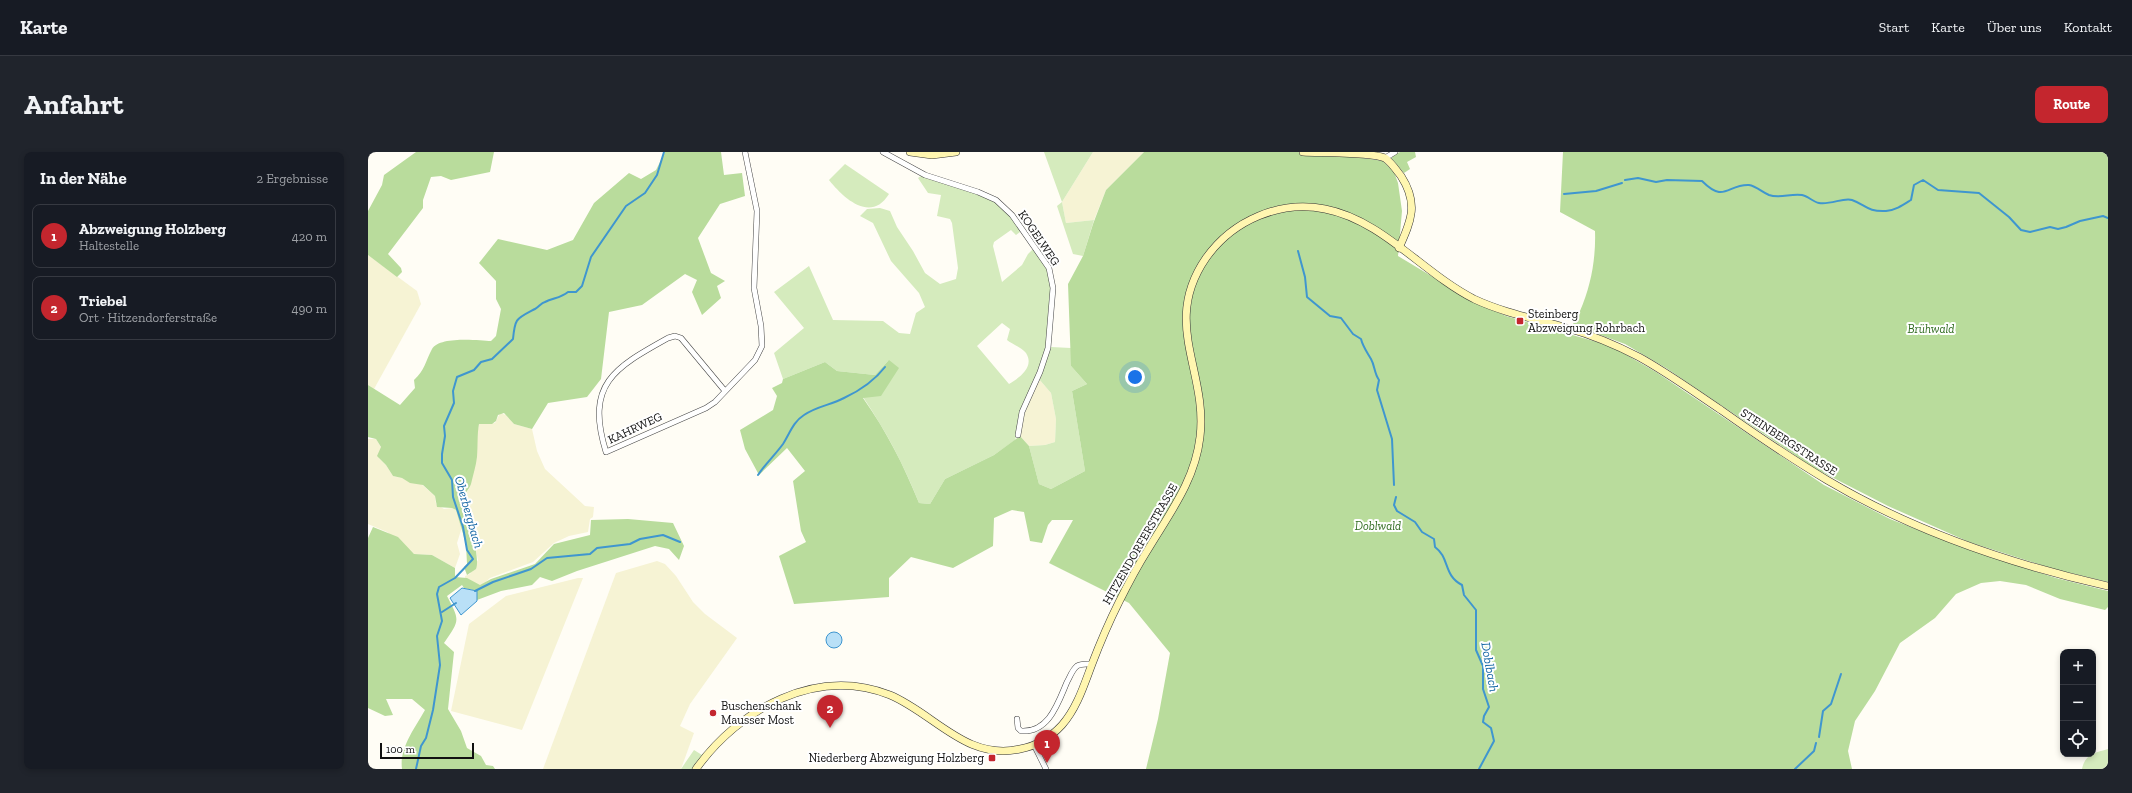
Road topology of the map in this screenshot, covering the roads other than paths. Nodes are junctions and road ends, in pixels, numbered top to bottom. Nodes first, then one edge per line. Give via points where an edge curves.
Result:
1 (745, 152) edge
2 (883, 152) edge
3 (910, 152) edge
4 (956, 152) edge
5 (1303, 152) edge
6 (1395, 152) edge
7 (1385, 158) junction
8 (1399, 248) junction
9 (1469, 296) joint
10 (725, 391) junction
11 (1018, 435) dead end
12 (2108, 586) edge
13 (1092, 664) junction
14 (1017, 719) dead end
15 (1034, 745) junction
16 (696, 769) edge
17 (1046, 769) edge

1 - 10 street, KAHRWEG via 757,212 754,288 763,339 758,356
2 - 11 street, KOGELWEG via 925,175 996,200 1012,215 1049,268 1053,288 1048,348 1022,412
3 - 4 main road via 932,155
5 - 7 main road
6 - 7 street
7 - 8 main road via 1405,183 1412,208 1410,224
8 - 9 main road, HITZENDORFERSTRASSE
8 - 13 main road, HITZENDORFERSTRASSE via 1369,226 1348,215 1297,206 1269,212 1248,221 1227,235 1207,256 1193,284 1187,304 1186,324 1188,347 1198,392 1200,436 1197,456 1182,496 1130,580
9 - 12 main road, STEINBERGSTRASSE via 1488,305 1594,337 1638,357 1830,482 1898,517 1968,546 2021,564
10 - 10 street, KAHRWEG via 681,338 668,338 622,365 606,383 601,398 600,417 606,452 706,408
13 - 14 street via 1081,664 1073,669 1053,714 1044,724 1021,731
13 - 15 main road, HITZENDORFERSTRASSE via 1069,716 1051,735
15 - 16 main road, HITZENDORFERSTRASSE via 1008,751 980,748 945,731 893,697 855,686 826,686 793,694 755,713 726,735
15 - 17 street

